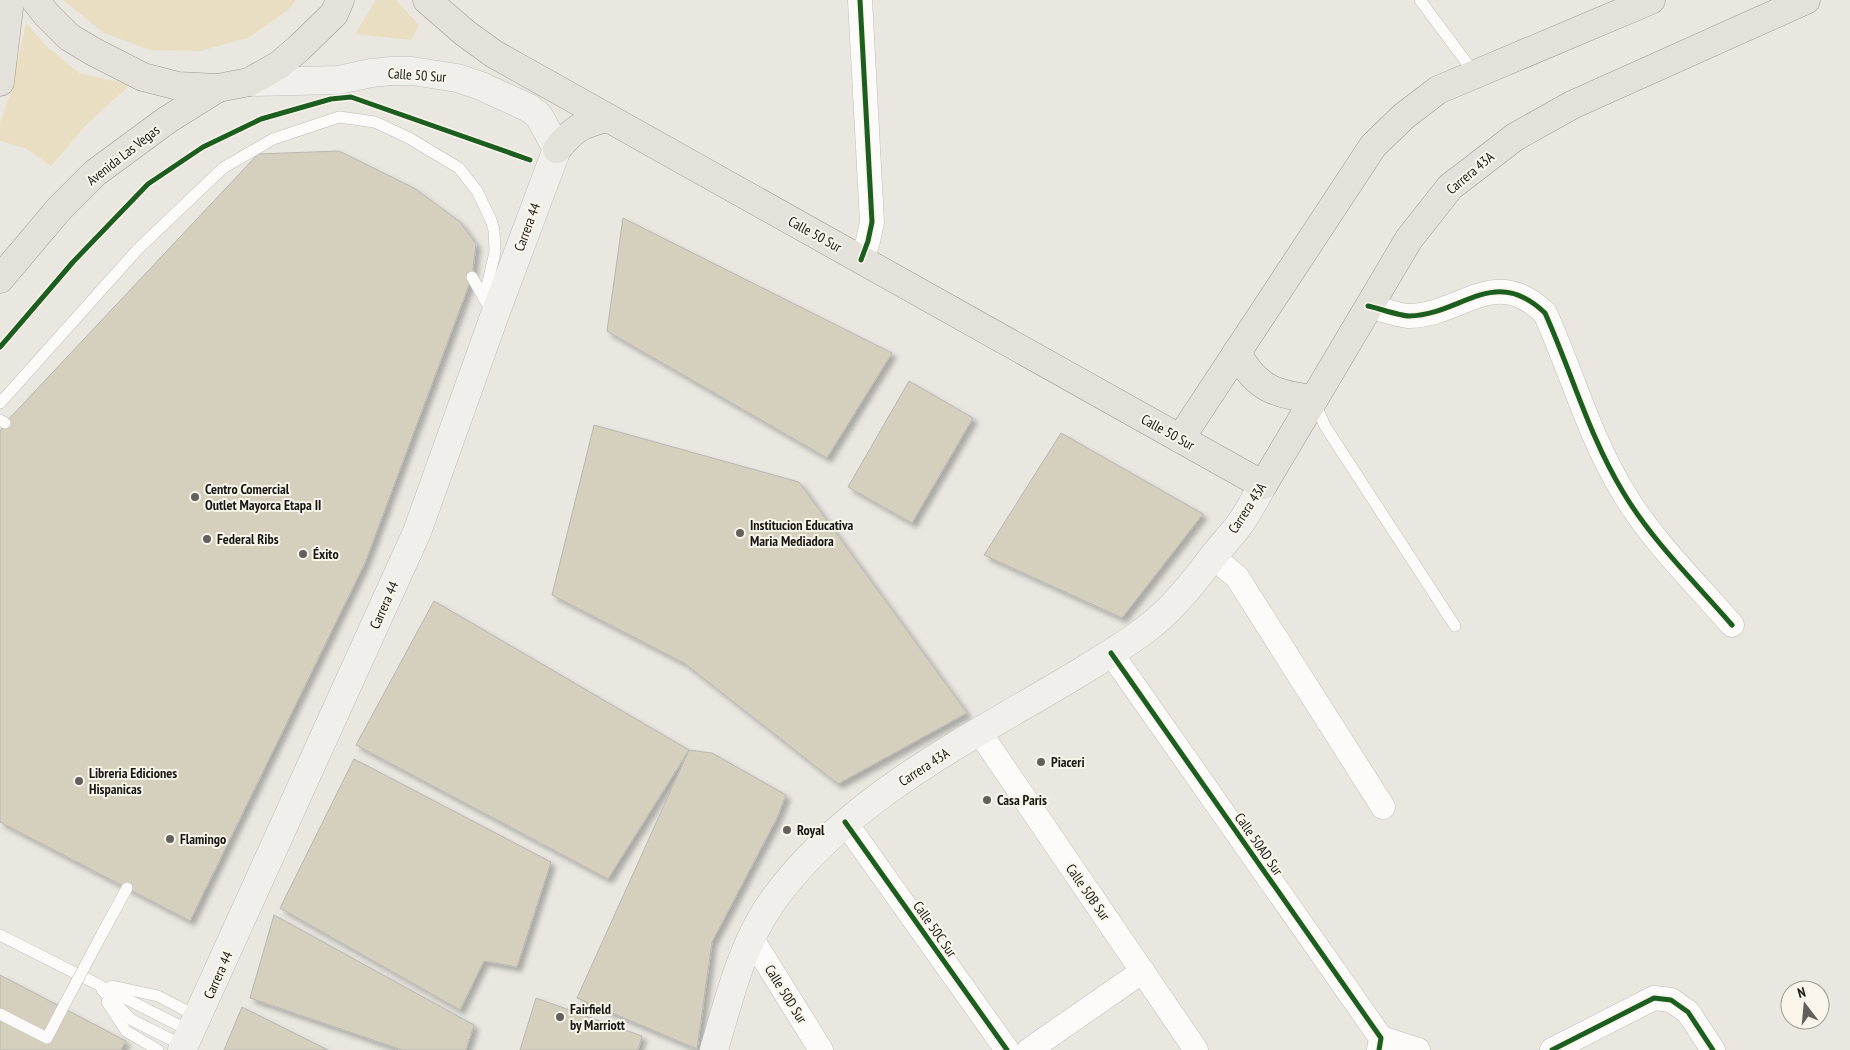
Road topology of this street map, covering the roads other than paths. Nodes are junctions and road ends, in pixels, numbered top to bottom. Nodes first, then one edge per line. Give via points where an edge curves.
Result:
1 (10, 0) edge
2 (35, 0) edge
3 (340, 0) edge
4 (428, 0) edge
5 (860, 0) edge
6 (1420, 0) edge
7 (1651, 0) edge
8 (1806, 0) edge
9 (1475, 74) junction
10 (0, 82) edge
11 (249, 82) junction
12 (218, 88) junction
13 (607, 118) junction
14 (557, 149) junction
15 (861, 260) junction
16 (472, 277) dead end
17 (0, 279) edge
18 (1368, 306) junction
19 (489, 308) junction
20 (1237, 352) junction
21 (1314, 399) junction
22 (0, 403) edge
23 (1180, 439) junction
24 (1263, 485) junction
25 (1212, 558) junction
26 (1732, 625) dead end
27 (1455, 626) dead end
28 (1111, 653) junction
29 (980, 733) junction
30 (1383, 807) dead end
31 (846, 822) junction
32 (127, 888) dead end
33 (0, 935) edge
34 (752, 939) junction
35 (1143, 972) junction
36 (94, 981) junction
37 (0, 1014) edge
38 (189, 1036) edge
39 (1380, 1044) edge
40 (158, 1050) edge
41 (714, 1050) edge
42 (821, 1050) edge
43 (1007, 1050) edge
44 (1029, 1050) edge
45 (1196, 1050) edge
46 (1418, 1050) edge
47 (1552, 1050) edge
48 (1712, 1050) edge

1 - 10 main road
2 - 12 main road via 69,37 143,77 178,86
3 - 11 main road via 334,14 299,48 279,65
4 - 13 main road, Calle 50 Sur via 494,54
5 - 15 street via 872,222
6 - 9 lane
7 - 9 main road
8 - 18 main road, Carrera 43A via 1572,106 1515,137 1450,187 1410,239
9 - 20 main road via 1438,90 1373,146
11 - 12 main road
11 - 14 main road, Calle 50 Sur via 339,80 391,71 458,78 529,108 548,129
12 - 17 main road, Avenida Las Vegas via 167,120 96,173 59,209
13 - 14 main road via 572,131
13 - 15 main road, Calle 50 Sur
14 - 19 main road, Carrera 44
15 - 23 main road, Calle 50 Sur
16 - 19 lane
18 - 21 main road, Carrera 43A
18 - 26 street via 1408,316 1434,312 1484,293 1500,292 1515,294 1536,305 1545,314 1588,422 1623,493 1667,552
19 - 22 lane via 495,252 492,220 477,191 459,168 375,122 339,118 273,139 223,168 138,249
19 - 38 main road, Carrera 44 via 416,532
20 - 21 main road via 1245,368 1274,392
20 - 23 main road
21 - 24 main road, Carrera 43A
21 - 27 lane via 1325,426
23 - 24 main road, Calle 50 Sur
24 - 25 main road, Carrera 43A via 1242,520
25 - 28 main road, Carrera 43A via 1166,612
25 - 30 street via 1238,577
28 - 29 main road, Carrera 43A
28 - 39 street, Calle 50AD Sur
29 - 31 main road, Carrera 43A via 930,763
29 - 35 street, Calle 50B Sur
31 - 34 main road, Carrera 43A via 803,864 773,900
31 - 43 street, Calle 50C Sur
32 - 37 lane, bridge via 47,1038
33 - 36 lane
34 - 41 main road, Carrera 43A via 734,981
34 - 42 street, Calle 50D Sur
35 - 44 street
35 - 45 street, Calle 50B Sur
36 - 38 lane
36 - 38 lane via 132,1020
36 - 38 lane via 158,996
36 - 40 lane via 126,1031
39 - 46 street
47 - 48 street via 1654,998 1672,1000 1688,1012

